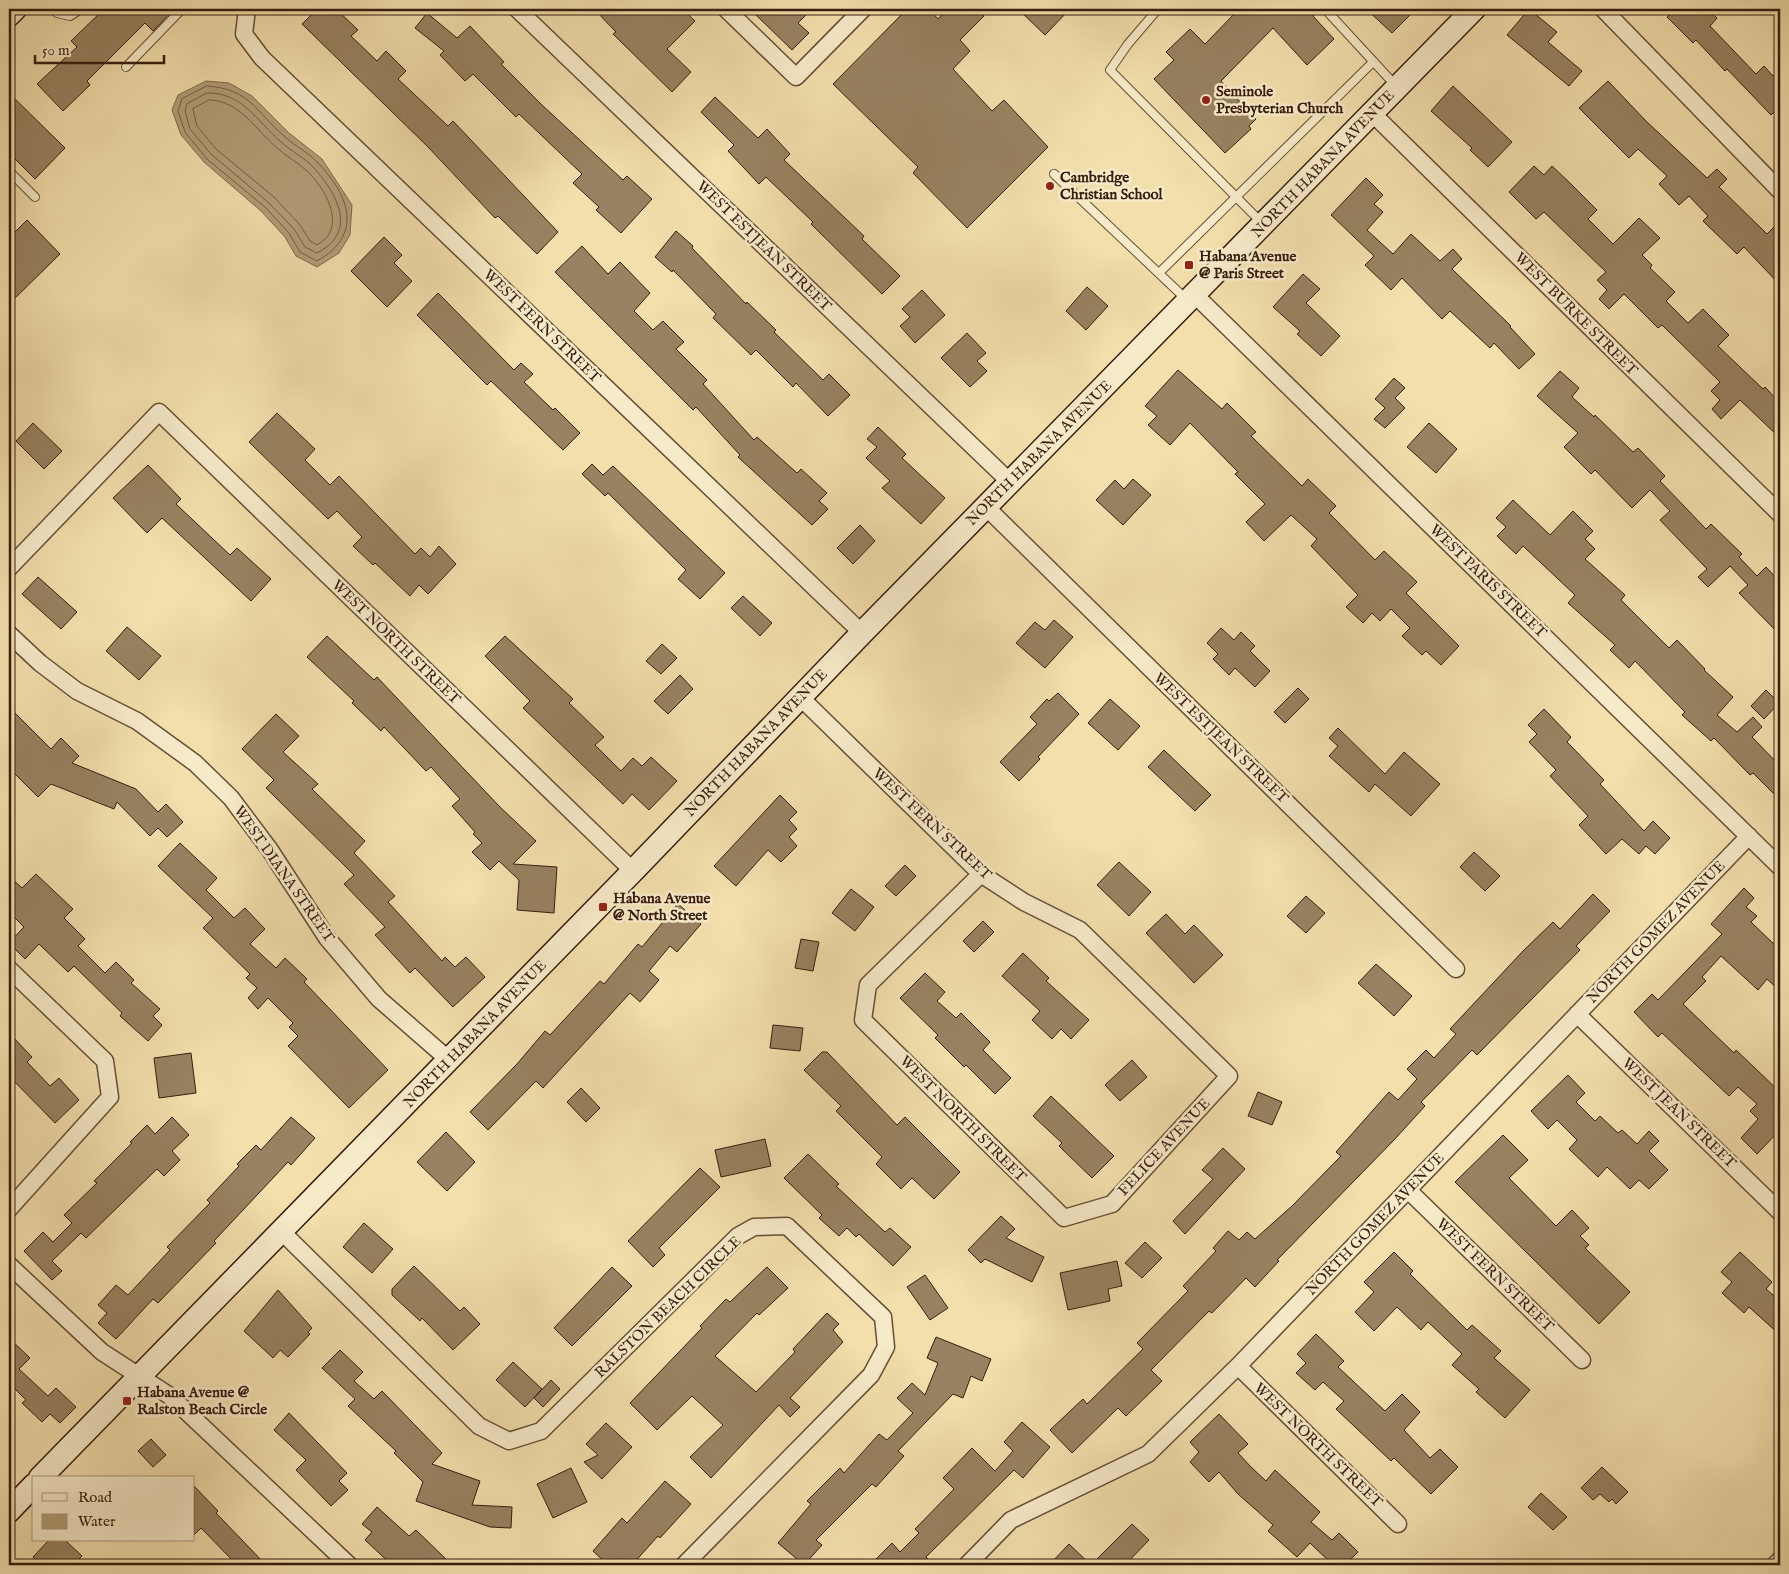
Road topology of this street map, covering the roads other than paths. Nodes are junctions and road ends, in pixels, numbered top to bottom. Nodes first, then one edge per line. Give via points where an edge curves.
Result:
1 (15, 9) edge
2 (53, 9) edge
3 (81, 9) edge
4 (182, 9) edge
5 (247, 9) edge
6 (517, 9) edge
7 (726, 9) edge
8 (863, 9) edge
9 (1158, 9) edge
10 (1325, 9) edge
11 (1474, 9) edge
12 (1603, 9) edge
13 (9, 15) edge
14 (1372, 63) junction
15 (126, 67) dead end
16 (1397, 88) junction
17 (1372, 113) junction
18 (9, 171) edge
19 (1054, 174) dead end
20 (1780, 191) edge
21 (35, 198) dead end
22 (1236, 198) junction
23 (1264, 224) junction
24 (1158, 273) junction
25 (1192, 298) junction
26 (1010, 482) junction
27 (986, 507) junction
28 (1780, 514) edge
29 (9, 568) edge
30 (862, 633) junction
31 (9, 634) edge
32 (800, 697) junction
33 (1749, 836) junction
34 (1780, 868) edge
35 (633, 871) junction
36 (981, 874) junction
37 (9, 969) edge
38 (1456, 969) dead end
39 (1577, 1014) junction
40 (449, 1060) junction
41 (1230, 1076) joint
42 (1408, 1190) junction
43 (9, 1209) edge
44 (1780, 1212) edge
45 (1064, 1218) joint
46 (282, 1232) junction
47 (9, 1265) edge
48 (1582, 1360) dead end
49 (1238, 1366) junction
50 (139, 1375) junction
51 (42, 1476) edge
52 (32, 1487) edge
53 (9, 1511) edge
54 (1398, 1524) dead end
55 (1780, 1560) edge
56 (349, 1565) edge
57 (684, 1565) edge
58 (967, 1565) edge
59 (1775, 1565) edge

1 - 13 street
2 - 3 lane via 70,16
4 - 15 lane
5 - 30 street, WEST FERN STREET via 244,34 262,58
6 - 26 street, WEST ESTJEAN STREET
7 - 8 street via 796,77
9 - 22 lane via 1110,70
10 - 14 lane
11 - 16 street, NORTH HABANA AVENUE
12 - 20 street
14 - 16 lane
14 - 22 lane
16 - 17 street, NORTH HABANA AVENUE
17 - 23 street, NORTH HABANA AVENUE
17 - 28 street, WEST BURKE STREET
18 - 21 lane
19 - 24 lane
22 - 23 lane
22 - 24 lane
23 - 25 street, NORTH HABANA AVENUE
24 - 25 lane
25 - 26 street, NORTH HABANA AVENUE
25 - 33 street, WEST PARIS STREET
26 - 27 street, NORTH HABANA AVENUE
27 - 30 street, NORTH HABANA AVENUE
27 - 38 street, WEST ESTJEAN STREET
29 - 35 street, WEST NORTH STREET via 159,412
30 - 32 street, NORTH HABANA AVENUE
31 - 40 street, WEST DIANA STREET via 40,664 78,691 137,721 195,763 231,798 270,850 326,938 379,999
32 - 35 street, NORTH HABANA AVENUE
32 - 36 street, WEST FERN STREET
33 - 34 street, WEST PARIS STREET
33 - 39 street, NORTH GOMEZ AVENUE
35 - 40 street, NORTH HABANA AVENUE
36 - 41 street, WEST FERN STREET via 1024,902 1080,930
36 - 45 street, WEST NORTH STREET via 868,985 863,1020
37 - 43 street via 105,1061 110,1097
39 - 42 street, NORTH GOMEZ AVENUE
39 - 44 street, WEST JEAN STREET
40 - 46 street, NORTH HABANA AVENUE
41 - 45 street, FELICE AVENUE via 1112,1204
42 - 48 street, WEST FERN STREET
42 - 49 street, NORTH GOMEZ AVENUE
46 - 50 street, NORTH HABANA AVENUE
46 - 57 street, RALSTON BEACH CIRCLE via 479,1426 510,1441 541,1431 738,1236 754,1227 787,1226 883,1317 886,1347 871,1375
47 - 50 street via 102,1352
49 - 54 street, WEST NORTH STREET
49 - 58 street, NORTH GOMEZ AVENUE via 1148,1454 1011,1520
50 - 51 street, NORTH HABANA AVENUE
50 - 56 street via 170,1396
52 - 53 street
55 - 59 street

